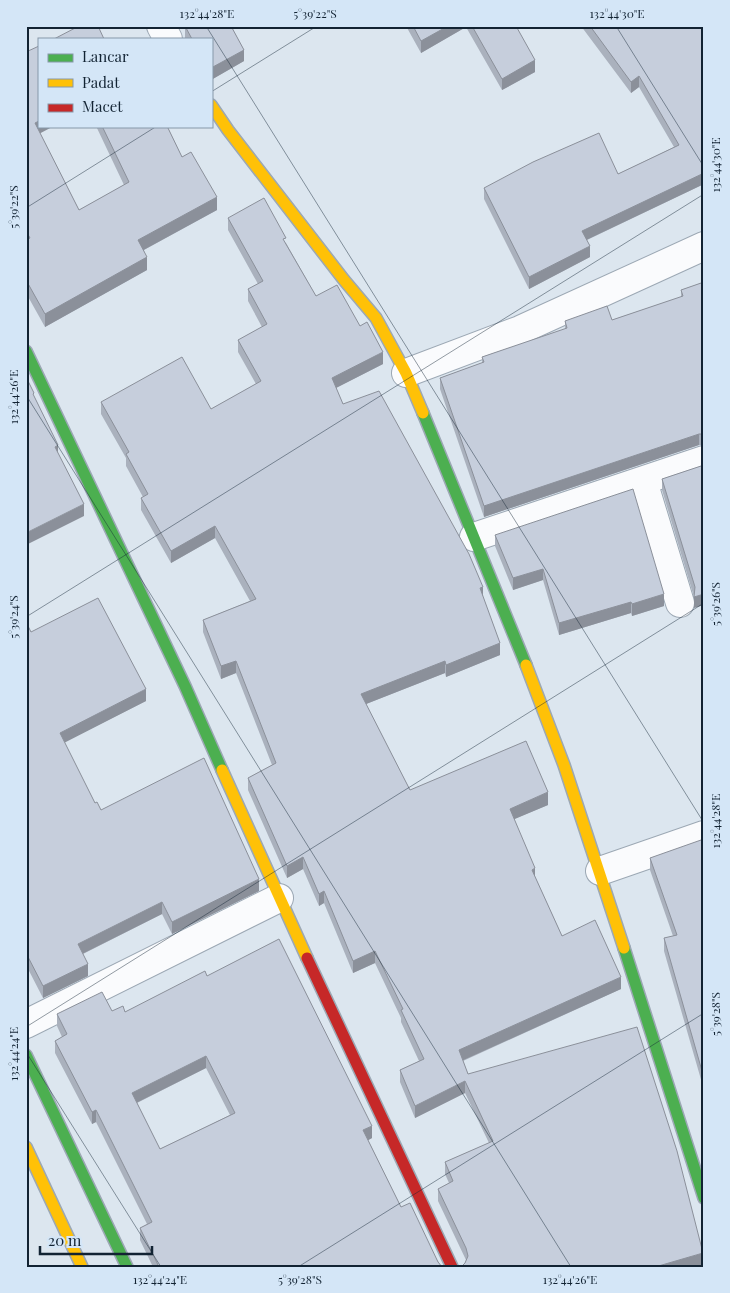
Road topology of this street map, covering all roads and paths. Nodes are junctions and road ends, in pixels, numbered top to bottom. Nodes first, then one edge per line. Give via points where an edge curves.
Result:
1 (160, 26) edge
2 (167, 38) edge
3 (212, 106) edge
4 (704, 246) edge
5 (26, 351) edge
6 (406, 373) junction
7 (704, 460) edge
8 (643, 480) junction
9 (474, 537) junction
10 (680, 602) dead end
11 (704, 835) edge
12 (600, 872) junction
13 (279, 898) junction
14 (26, 1024) edge
15 (26, 1055) edge
16 (26, 1147) edge
17 (704, 1198) edge
18 (82, 1267) edge
19 (127, 1267) edge
20 (452, 1267) edge

1 - 2 street
3 - 6 main road via 376,318
4 - 6 street via 520,330
5 - 13 main road via 184,686
6 - 9 main road
7 - 8 street
8 - 9 street
8 - 10 street
9 - 12 main road via 564,764
11 - 12 street
12 - 17 main road
13 - 14 street
13 - 20 main road
15 - 19 main road
16 - 18 main road

